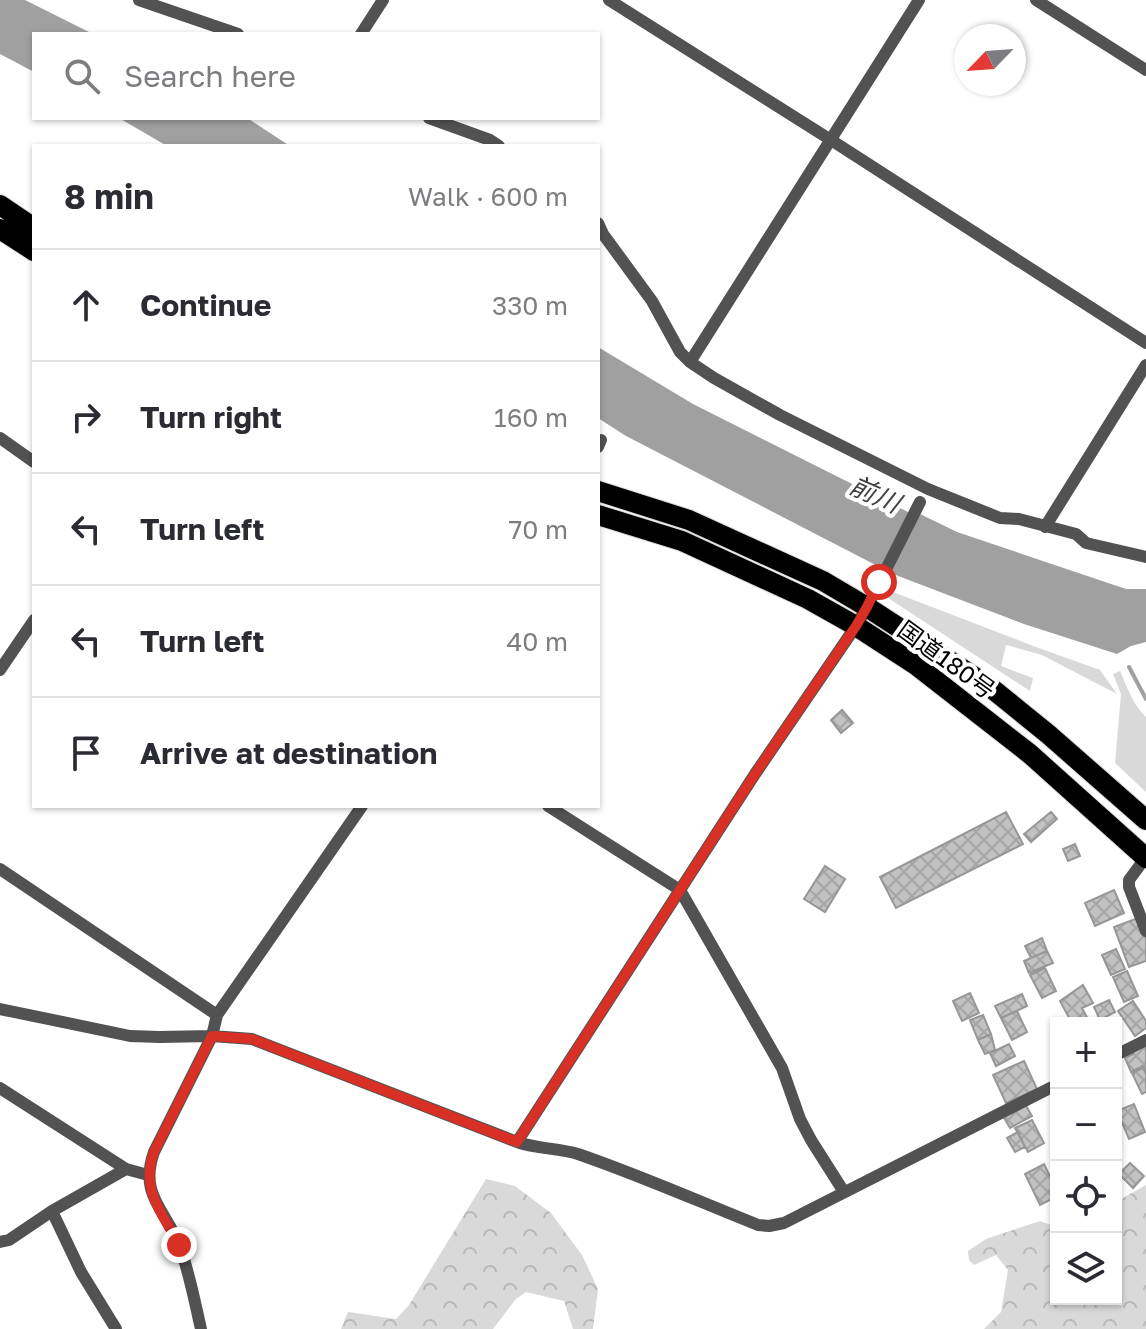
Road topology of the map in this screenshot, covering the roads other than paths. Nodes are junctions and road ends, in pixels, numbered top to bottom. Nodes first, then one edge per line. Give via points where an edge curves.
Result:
1 (139, 0) edge
2 (383, 0) edge
3 (609, 0) edge
4 (919, 0) edge
5 (1036, 0) edge
6 (232, 32) edge
7 (362, 32) edge
8 (1146, 70) edge
9 (435, 120) edge
10 (831, 140) junction
11 (496, 144) edge
12 (0, 205) edge
13 (32, 227) edge
14 (600, 227) edge
15 (0, 229) edge
16 (32, 250) edge
17 (1146, 343) edge
18 (690, 362) junction
19 (1146, 365) edge
20 (0, 438) edge
21 (32, 461) edge
22 (600, 492) edge
23 (919, 504) dead end
24 (600, 516) edge
25 (1045, 527) junction
26 (1146, 557) edge
27 (867, 607) junction
28 (32, 623) edge
29 (856, 626) junction
30 (0, 670) edge
31 (361, 808) edge
32 (551, 808) edge
33 (1146, 820) edge
34 (1146, 858) edge
35 (0, 869) edge
36 (680, 890) junction
37 (1146, 931) edge
38 (0, 1009) edge
39 (217, 1015) junction
40 (212, 1036) junction
41 (1146, 1040) edge
42 (1122, 1052) edge
43 (0, 1088) edge
44 (1050, 1088) edge
45 (517, 1142) junction
46 (126, 1169) junction
47 (148, 1175) junction
48 (844, 1192) junction
49 (52, 1211) junction
50 (0, 1242) edge
51 (116, 1329) edge
52 (201, 1329) edge

1 - 6 street
2 - 7 street
3 - 10 street
4 - 10 street
5 - 8 street
9 - 11 street
10 - 17 street
10 - 18 street
12 - 13 highway
14 - 18 street
15 - 16 highway
18 - 25 street via 780,415 928,489 1000,518
19 - 25 street
20 - 21 street
22 - 27 highway, 国道180号 via 689,520 823,581
23 - 27 street
24 - 29 highway, 国道180号 via 682,541
25 - 26 street
27 - 29 street
27 - 33 highway, 国道180号 via 990,687
28 - 30 street
29 - 34 highway, 国道180号 via 916,665 1030,754
29 - 36 street
31 - 39 street
32 - 36 street
34 - 37 street via 1129,880
35 - 39 street
36 - 45 street
36 - 48 street via 782,1068 800,1119
38 - 40 street via 130,1036
39 - 40 street
40 - 45 street via 262,1042
40 - 47 street via 154,1152
41 - 42 street
43 - 46 street
44 - 48 street
45 - 48 street via 573,1153 758,1225 784,1223
46 - 47 street
46 - 49 street
47 - 52 street via 187,1267
49 - 50 street
49 - 51 street

